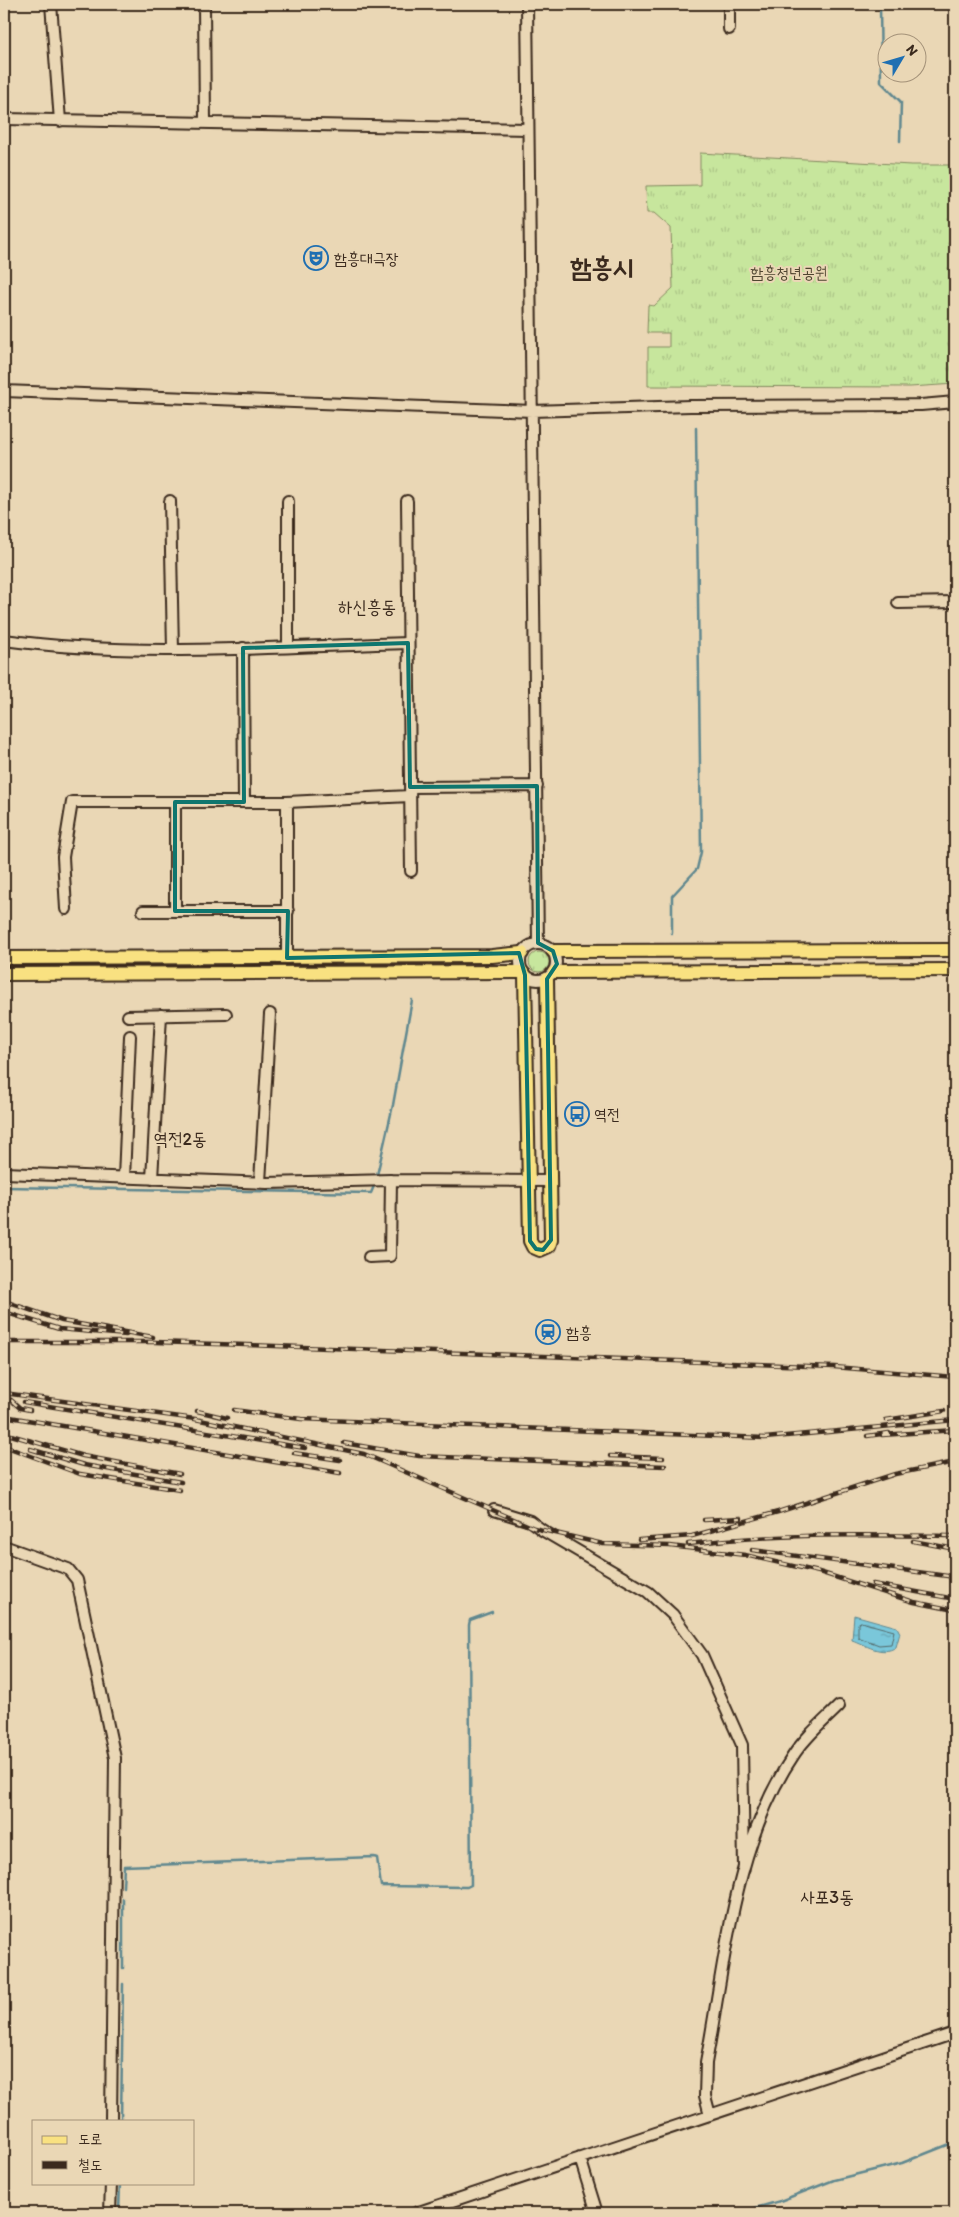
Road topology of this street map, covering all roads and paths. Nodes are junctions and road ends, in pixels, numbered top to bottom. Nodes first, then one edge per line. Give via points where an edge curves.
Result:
1 (51, 4) edge
2 (204, 4) edge
3 (527, 4) edge
4 (729, 4) edge
5 (729, 29) dead end
6 (4, 119) edge
7 (60, 121) junction
8 (205, 122) junction
9 (528, 128) junction
10 (4, 391) edge
11 (955, 402) edge
12 (532, 411) junction
13 (170, 501) dead end
14 (288, 501) dead end
15 (407, 501) dead end
16 (955, 602) edge
17 (898, 603) dead end
18 (4, 640) edge
19 (408, 643) junction
20 (288, 647) junction
21 (243, 648) junction
22 (173, 650) junction
23 (537, 786) junction
24 (410, 791) junction
25 (174, 802) junction
26 (244, 802) junction
27 (287, 802) junction
28 (411, 870) dead end
29 (66, 909) dead end
30 (175, 911) junction
31 (288, 911) junction
32 (143, 912) dead end
33 (538, 944) junction
34 (955, 950) edge
35 (553, 951) junction
36 (522, 953) junction
37 (4, 958) edge
38 (287, 958) junction
39 (955, 970) edge
40 (524, 973) junction
41 (4, 974) edge
42 (550, 976) junction
43 (226, 1014) dead end
44 (270, 1014) dead end
45 (161, 1015) junction
46 (128, 1016) dead end
47 (130, 1036) dead end
48 (4, 1173) edge
49 (124, 1178) junction
50 (152, 1179) junction
51 (390, 1180) junction
52 (529, 1181) junction
53 (550, 1181) junction
54 (260, 1182) junction
55 (369, 1257) dead end
56 (494, 1510) dead end
57 (4, 1546) edge
58 (839, 1706) dead end
59 (744, 1868) junction
60 (955, 2033) edge
61 (710, 2115) junction
62 (111, 2120) edge
63 (580, 2158) junction
64 (111, 2184) edge
65 (110, 2213) edge
66 (416, 2213) edge
67 (598, 2213) edge

1 - 7 street
2 - 8 street
3 - 9 street
4 - 5 street
6 - 7 street
7 - 8 street
8 - 9 street
9 - 12 street
10 - 12 street
11 - 12 street
12 - 23 street
13 - 22 street
14 - 20 street
15 - 19 street
16 - 17 street
18 - 22 street via 53,646
19 - 20 street
19 - 24 street
20 - 21 street
21 - 22 street
21 - 26 street
23 - 24 street
23 - 33 street
24 - 27 street
24 - 28 street
25 - 26 street
25 - 29 street via 72,802 63,857
25 - 30 street
26 - 27 street
27 - 31 street
30 - 31 street
30 - 32 street
31 - 38 street
33 - 35 street
33 - 36 street
34 - 35 main road
35 - 42 street via 557,964
36 - 38 main road
36 - 40 street via 520,962
37 - 38 main road
39 - 42 main road
40 - 41 main road
40 - 42 street via 537,981
40 - 52 main road
42 - 53 main road
43 - 45 street
44 - 54 street
45 - 46 street
45 - 50 street
47 - 49 street
48 - 49 street
49 - 50 street
50 - 54 street
51 - 52 street
51 - 54 street
51 - 55 street via 390,1256
52 - 53 street
52 - 53 main road via 530,1241 540,1250 549,1246 551,1240
56 - 59 street via 530,1521 638,1585 669,1610 695,1645 742,1745
57 - 62 street via 68,1569 77,1580 115,1758
58 - 59 street via 803,1742 785,1768 764,1811
59 - 61 street via 706,2063 705,2096
60 - 61 street
61 - 63 street
63 - 66 street
63 - 67 street
64 - 65 street

